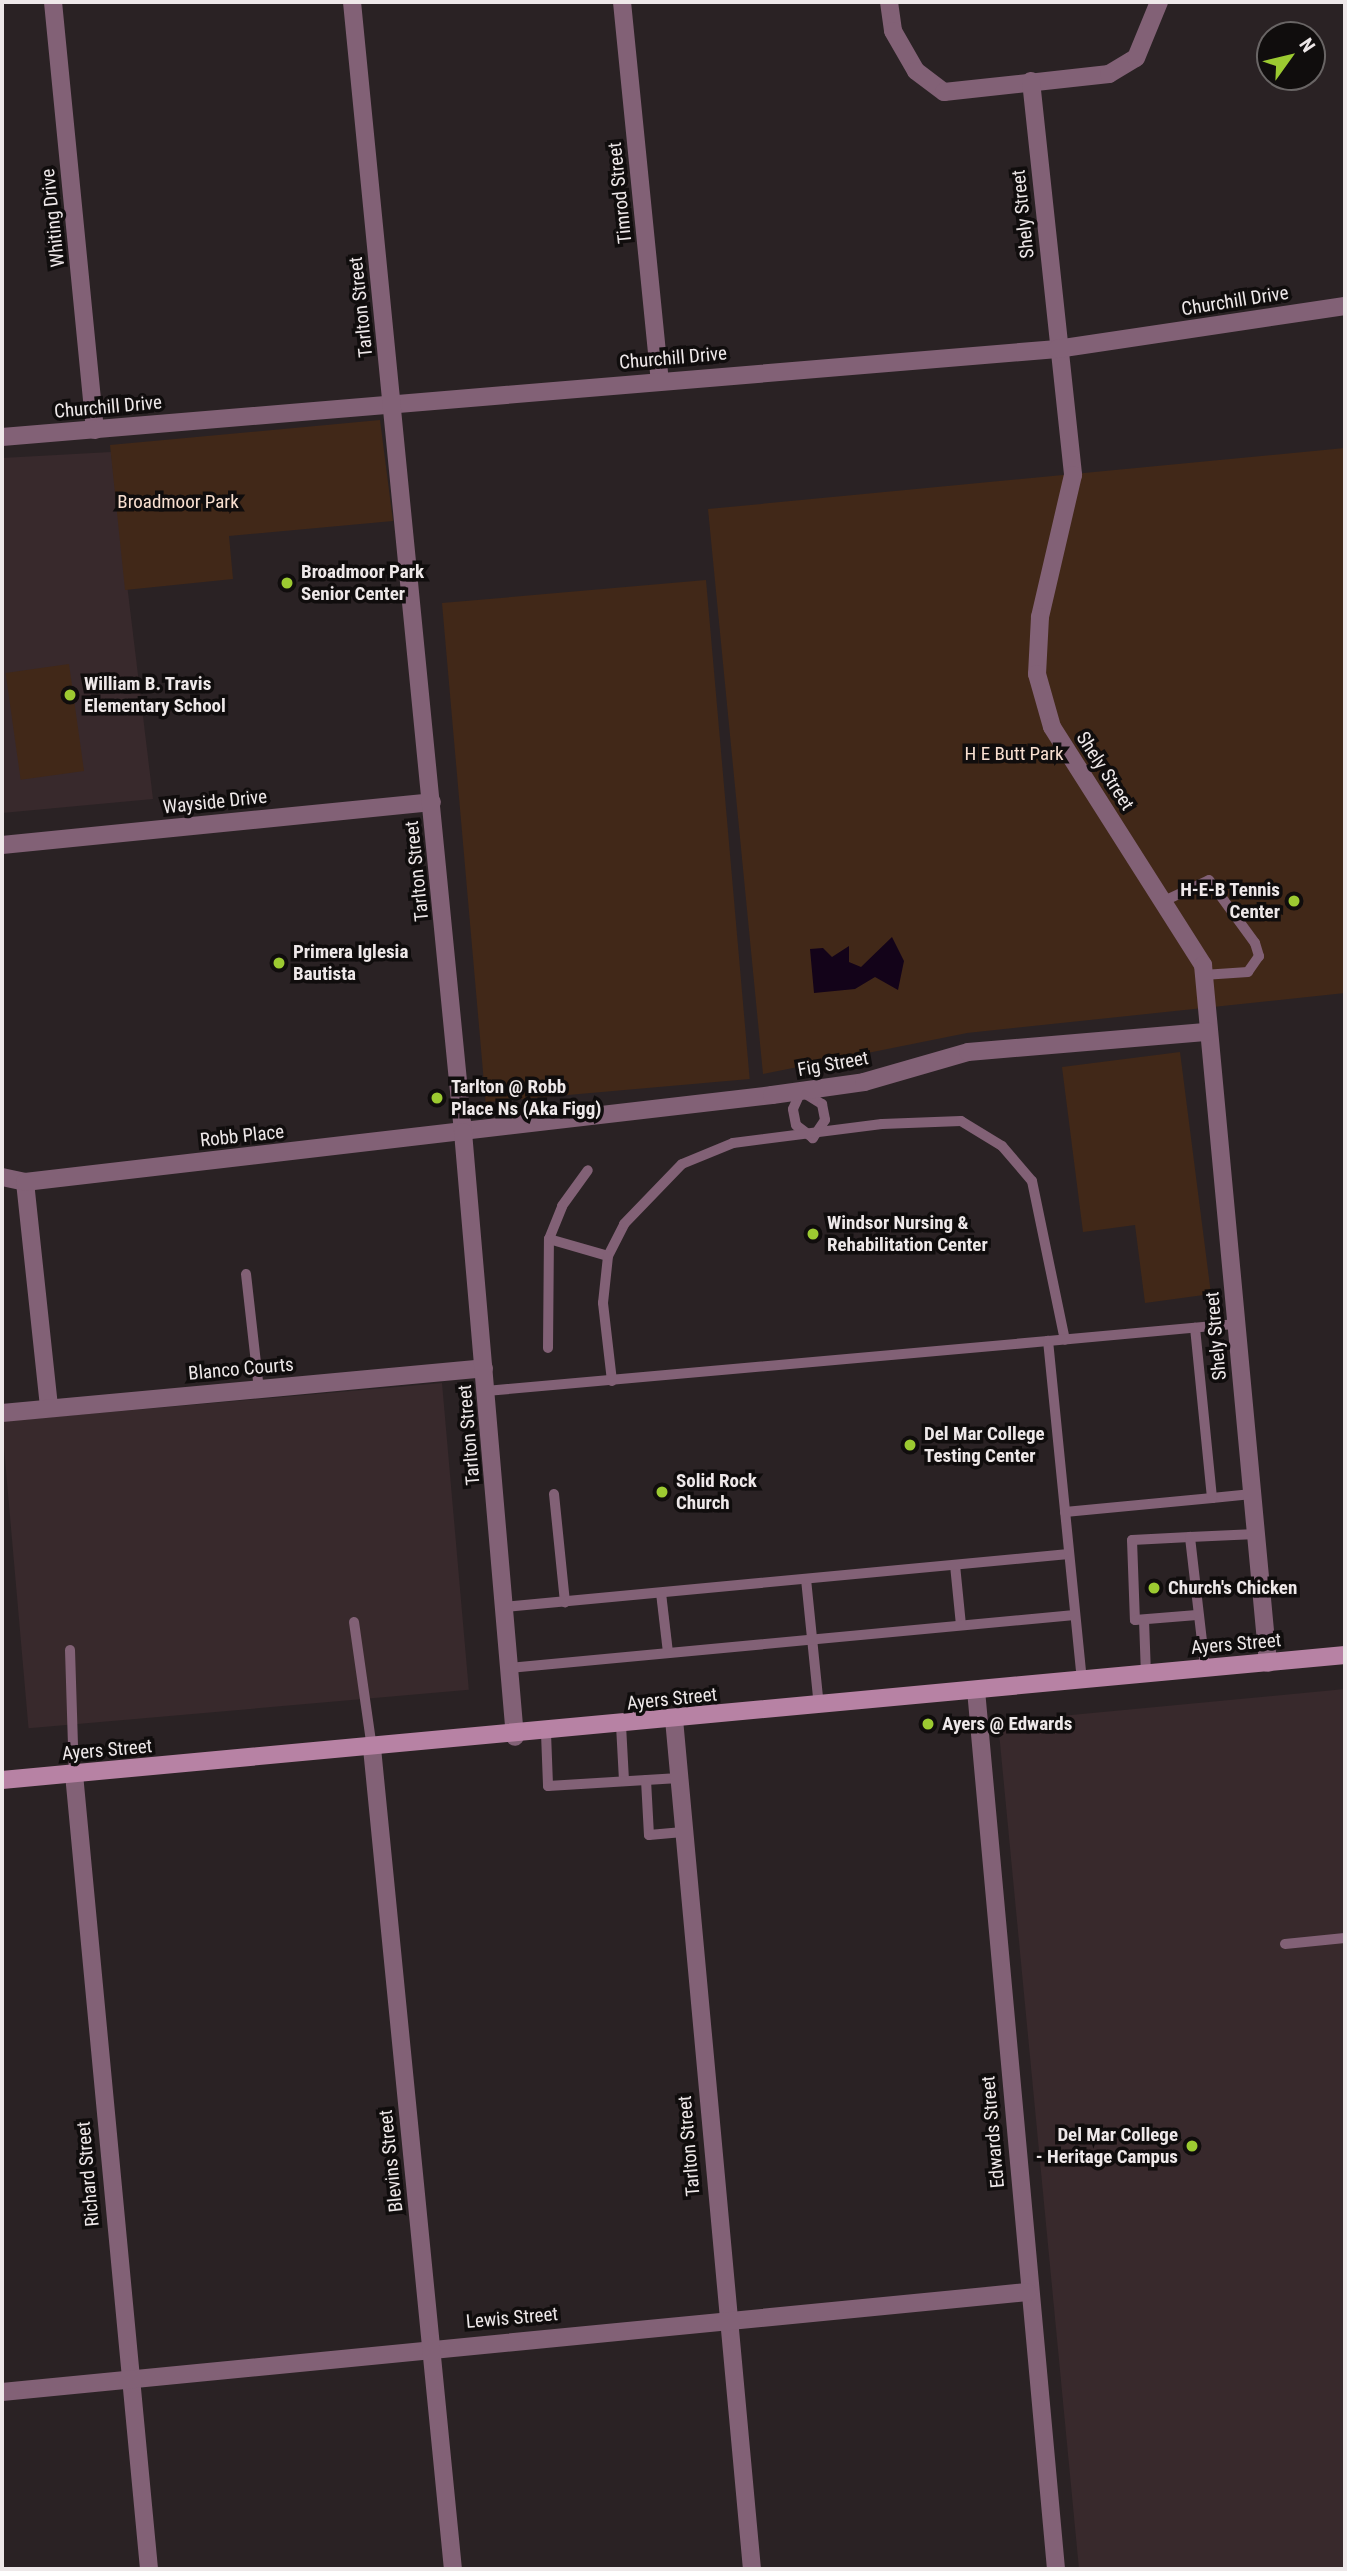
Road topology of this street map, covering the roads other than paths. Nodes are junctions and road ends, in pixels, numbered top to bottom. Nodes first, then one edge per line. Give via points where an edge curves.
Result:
1 (53, 2) edge
2 (352, 2) edge
3 (622, 2) edge
4 (889, 2) edge
5 (1159, 2) edge
6 (1031, 81) junction
7 (1345, 306) edge
8 (1057, 349) junction
9 (660, 380) junction
10 (391, 402) junction
11 (95, 430) junction
12 (2, 437) edge
13 (432, 802) junction
14 (2, 845) edge
15 (1166, 900) junction
16 (1203, 975) junction
17 (1208, 1032) junction
18 (801, 1091) junction
19 (463, 1132) junction
20 (813, 1138) junction
21 (588, 1170) dead end
22 (2, 1177) edge
23 (26, 1182) junction
24 (549, 1239) junction
25 (608, 1255) junction
26 (246, 1274) dead end
27 (1236, 1324) junction
28 (1195, 1328) junction
29 (1065, 1340) junction
30 (1048, 1341) junction
31 (548, 1348) dead end
32 (484, 1368) junction
33 (612, 1381) junction
34 (259, 1389) junction
35 (486, 1391) junction
36 (49, 1408) junction
37 (2, 1413) edge
38 (554, 1494) dead end
39 (1252, 1494) junction
40 (1212, 1498) junction
41 (1065, 1512) junction
42 (1256, 1534) junction
43 (1190, 1537) junction
44 (1069, 1554) junction
45 (955, 1565) junction
46 (806, 1579) junction
47 (662, 1592) junction
48 (565, 1602) junction
49 (504, 1607) junction
50 (1075, 1615) junction
51 (1198, 1615) junction
52 (1144, 1620) junction
53 (354, 1622) dead end
54 (961, 1626) junction
55 (812, 1639) junction
56 (70, 1650) dead end
57 (668, 1653) junction
58 (1345, 1655) edge
59 (1268, 1663) junction
60 (1205, 1667) junction
61 (509, 1668) junction
62 (1146, 1674) junction
63 (1082, 1681) junction
64 (976, 1690) junction
65 (819, 1706) junction
66 (674, 1719) junction
67 (621, 1725) junction
68 (546, 1733) junction
69 (515, 1737) junction
70 (373, 1748) junction
71 (74, 1774) junction
72 (679, 1778) junction
73 (2, 1780) edge
74 (646, 1780) junction
75 (624, 1781) junction
76 (684, 1832) junction
77 (1345, 1938) edge
78 (1285, 1944) dead end
79 (1027, 2292) junction
80 (725, 2320) junction
81 (430, 2346) junction
82 (129, 2383) junction
83 (2, 2392) edge
84 (149, 2569) edge
85 (453, 2569) edge
86 (752, 2569) edge
87 (1056, 2569) edge

1 - 11 street, Whiting Drive
2 - 10 street, Tarlton Street
3 - 9 street, Timrod Street
4 - 6 street via 893,31 916,71 944,92
5 - 6 street via 1136,58 1109,74
6 - 8 street, Shely Street
7 - 8 street, Churchill Drive
8 - 9 street, Churchill Drive
8 - 15 street, Shely Street via 1073,475 1040,617 1037,674 1052,727
9 - 10 street, Churchill Drive
10 - 11 street, Churchill Drive
10 - 13 street, Tarlton Street
11 - 12 street, Churchill Drive
13 - 14 street, Wayside Drive
13 - 19 street, Tarlton Street
15 - 16 street, Shely Street
15 - 16 lane via 1209,880 1255,943 1259,956 1248,972
16 - 17 street, Shely Street
17 - 18 street, Fig Street via 968,1052 864,1082
17 - 27 street, Shely Street
18 - 19 street, Fig Street
18 - 20 lane via 793,1109 796,1125
18 - 20 lane via 822,1104 825,1120
19 - 23 street, Robb Place
19 - 32 street, Tarlton Street
20 - 25 lane via 733,1143 682,1164 624,1224
20 - 29 lane via 882,1125 961,1121 1002,1146 1032,1181
21 - 24 lane via 562,1206
22 - 23 street, Robb Place
23 - 36 street
24 - 25 lane
24 - 31 lane
25 - 33 lane via 603,1303
26 - 34 lane
27 - 28 lane
27 - 39 street, Shely Street
28 - 29 lane
28 - 40 lane
29 - 30 lane
30 - 33 lane
30 - 41 lane
32 - 34 street, Blanco Courts
32 - 35 street, Tarlton Street
33 - 35 lane
34 - 36 street, Blanco Courts
35 - 49 street, Tarlton Street
36 - 37 street, Blanco Courts
38 - 48 lane
39 - 40 lane
39 - 42 street, Shely Street
40 - 41 lane
41 - 44 lane
42 - 43 lane
42 - 59 street, Shely Street
43 - 51 lane
43 - 52 lane via 1132,1541 1135,1620
44 - 45 lane
44 - 50 lane
45 - 46 lane
45 - 54 lane
46 - 47 lane
46 - 55 lane
47 - 48 lane
47 - 57 lane
48 - 49 lane
49 - 61 street, Tarlton Street
50 - 54 lane
50 - 63 lane
51 - 52 lane
51 - 60 lane
52 - 62 lane
53 - 70 lane
54 - 55 lane
55 - 57 lane
55 - 65 lane
56 - 71 lane
57 - 61 lane
58 - 59 main road, Ayers Street
59 - 60 main road, Ayers Street
60 - 62 main road, Ayers Street
61 - 69 street, Tarlton Street
62 - 63 main road, Ayers Street
63 - 64 main road, Ayers Street
64 - 65 main road, Ayers Street
64 - 79 street, Edwards Street
65 - 66 main road, Ayers Street
66 - 67 main road, Ayers Street
66 - 72 street, Tarlton Street
67 - 68 main road, Ayers Street
67 - 75 lane
68 - 69 main road, Ayers Street
68 - 75 lane via 548,1786
69 - 70 main road, Ayers Street
70 - 71 main road, Ayers Street
70 - 81 street, Blevins Street
71 - 73 main road, Ayers Street
71 - 82 street, Richard Street
72 - 74 lane
72 - 76 street, Tarlton Street
74 - 75 lane
74 - 76 lane via 649,1835
76 - 80 street, Tarlton Street
77 - 78 lane
79 - 80 street, Lewis Street
79 - 87 street, Edwards Street
80 - 81 street, Lewis Street
80 - 86 street, Tarlton Street
81 - 82 street, Lewis Street
81 - 85 street, Blevins Street
82 - 83 street, Lewis Street
82 - 84 street, Richard Street

